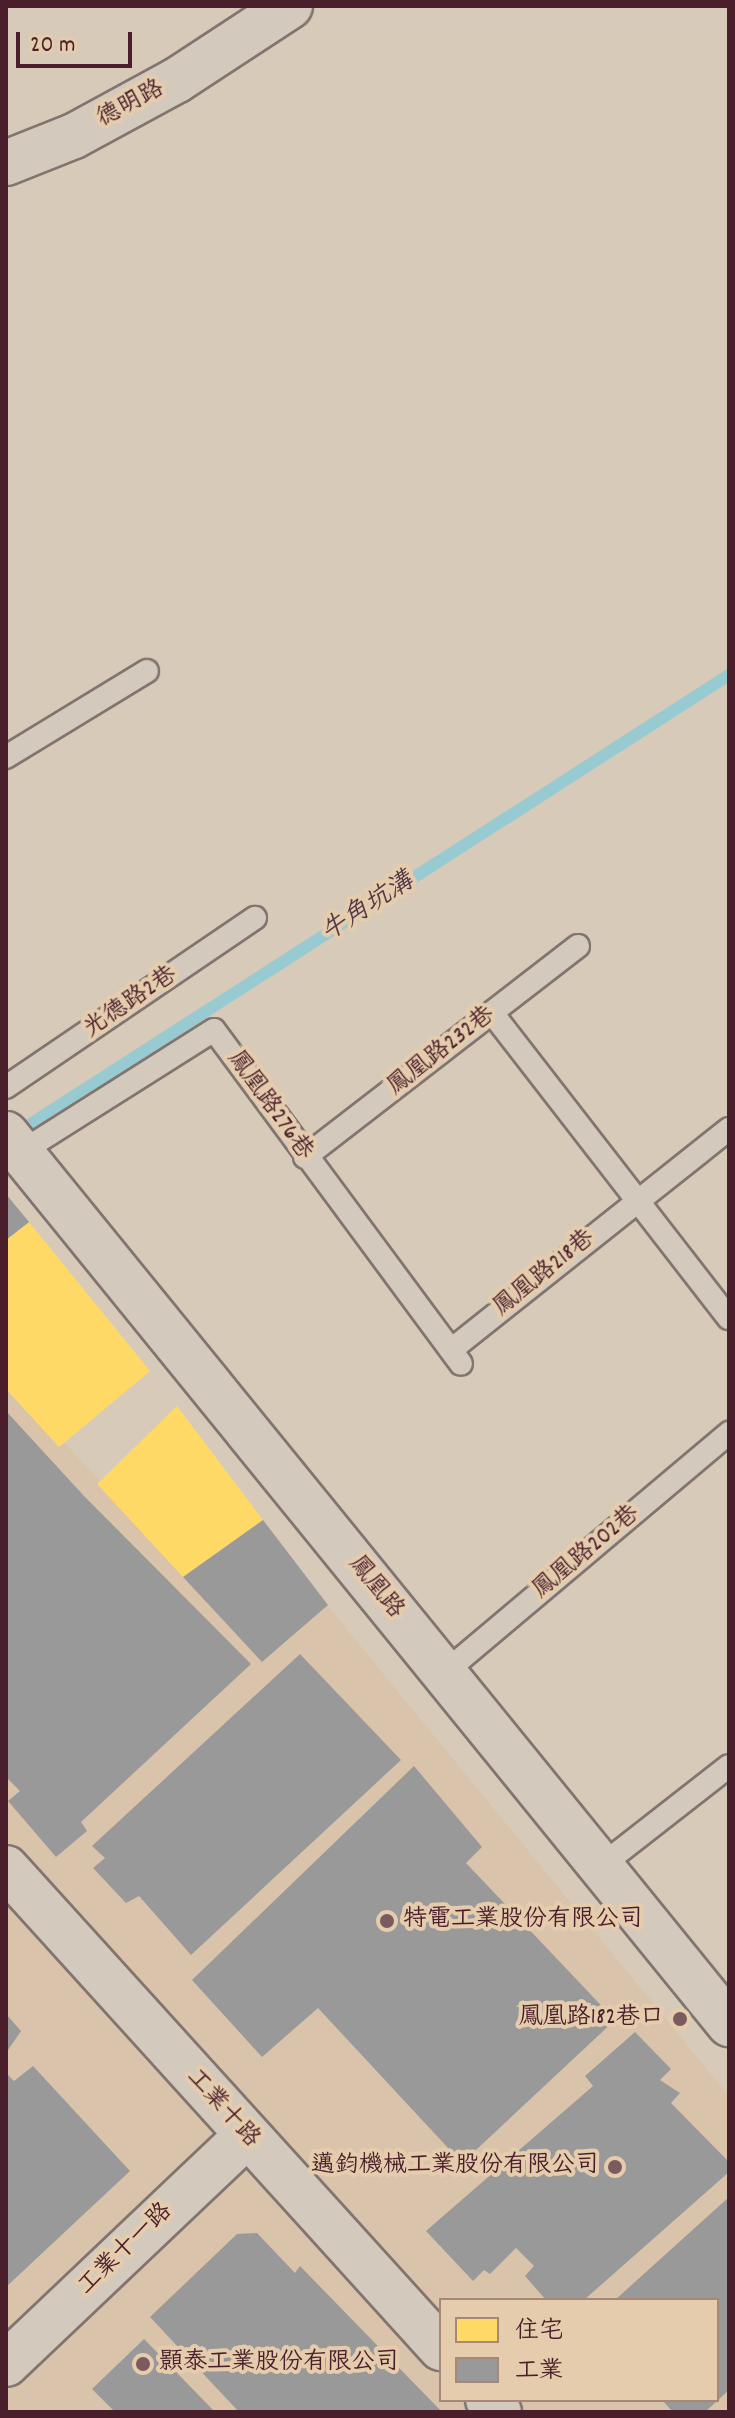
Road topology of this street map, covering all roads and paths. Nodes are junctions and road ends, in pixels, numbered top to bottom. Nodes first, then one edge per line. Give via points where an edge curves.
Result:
1 (290, 6) edge
2 (6, 163) edge
3 (147, 671) dead end
4 (6, 757) edge
5 (255, 918) dead end
6 (578, 946) dead end
7 (492, 1013) junction
8 (6, 1087) edge
9 (729, 1129) edge
10 (14, 1143) edge
11 (305, 1157) junction
12 (638, 1199) junction
13 (729, 1318) edge
14 (456, 1357) joint
15 (729, 1433) edge
16 (444, 1673) junction
17 (729, 1766) edge
18 (601, 1866) junction
19 (6, 1868) edge
20 (729, 2024) edge
21 (246, 2136) junction
22 (439, 2346) edge
23 (6, 2364) edge

1 - 2 street, 德明路 via 177,80 74,136
3 - 4 lane
5 - 8 lane, 光德路2巷
6 - 7 lane, 鳳凰路232巷
7 - 11 lane, 鳳凰路232巷
7 - 12 lane
9 - 12 lane, 鳳凰路218巷
10 - 11 lane, 鳳凰路276巷 via 214,1030
10 - 16 street, 鳳凰路
11 - 14 lane, 鳳凰路276巷
12 - 13 lane
12 - 14 lane, 鳳凰路218巷
15 - 16 lane, 鳳凰路202巷
16 - 18 street, 鳳凰路
17 - 18 lane
18 - 20 street, 鳳凰路
19 - 21 street, 工業十路
21 - 22 street, 工業十路
21 - 23 street, 工業十一路

